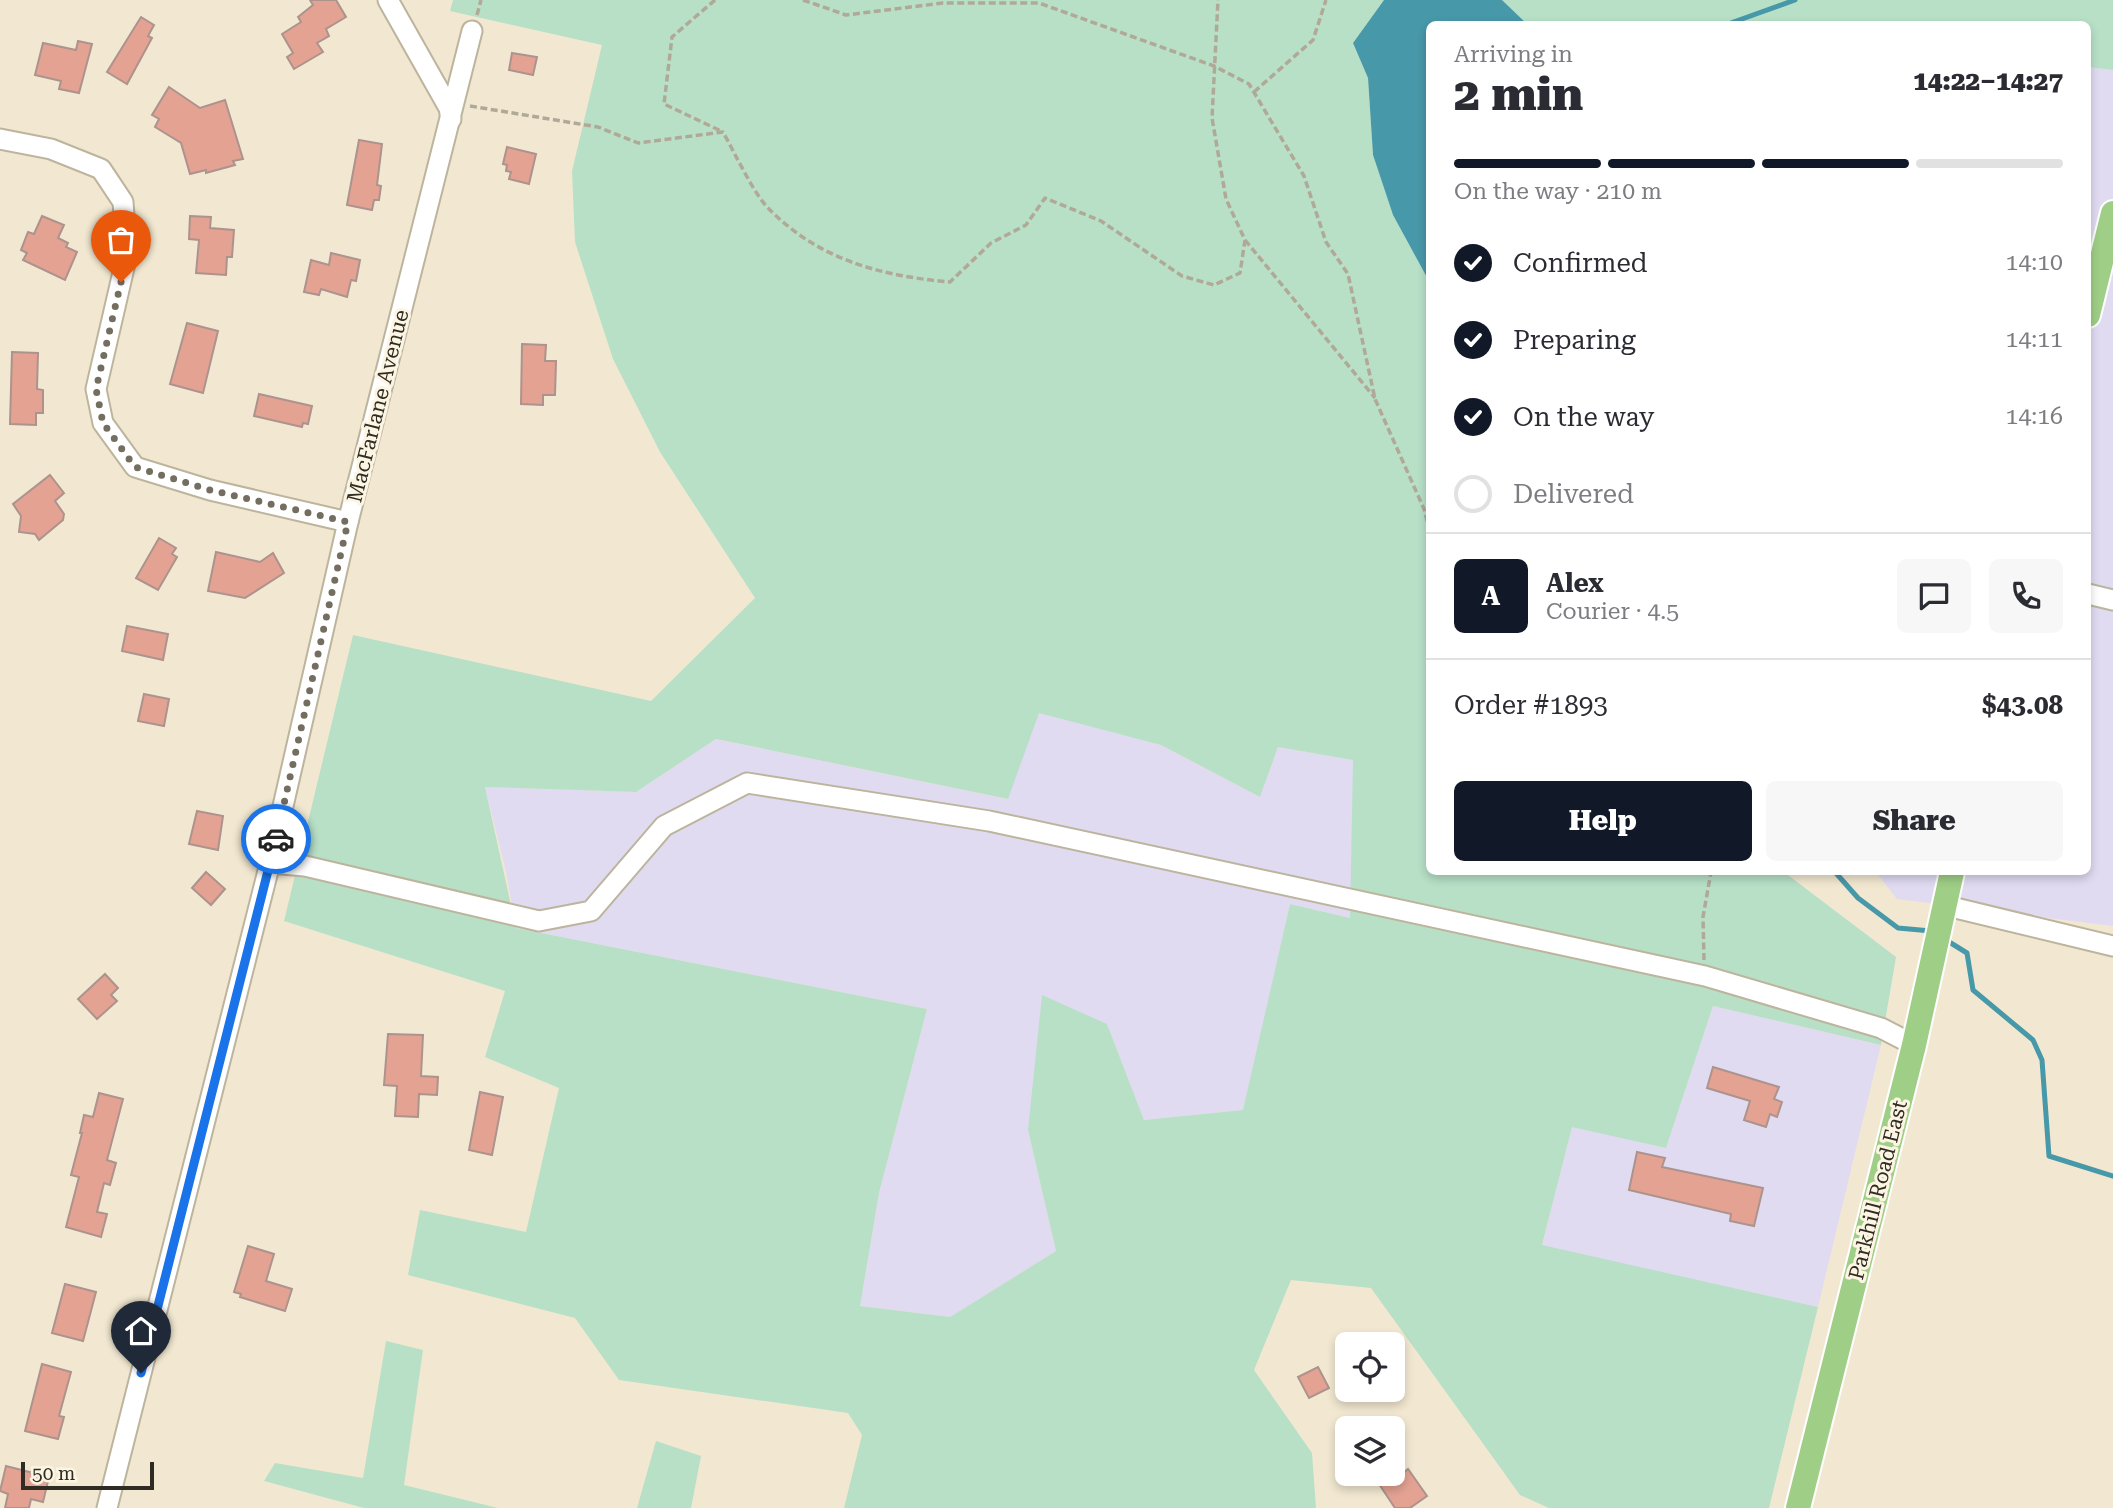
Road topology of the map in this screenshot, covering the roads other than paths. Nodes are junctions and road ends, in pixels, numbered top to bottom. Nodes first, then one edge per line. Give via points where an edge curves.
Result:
1 (388, 0) edge
2 (472, 31) dead end
3 (453, 112) junction
4 (0, 139) edge
5 (2113, 212) edge
6 (2091, 303) edge
7 (348, 522) junction
8 (2091, 595) edge
9 (2113, 600) edge
10 (270, 863) junction
11 (1951, 875) edge
12 (1944, 905) junction
13 (2113, 946) edge
14 (1914, 1045) junction
15 (107, 1508) edge
16 (1798, 1508) edge

1 - 3 street
2 - 3 street, MacFarlane Avenue
3 - 7 street, MacFarlane Avenue
4 - 7 street via 51,149 101,169 123,202 127,256 96,389 103,423 135,467 210,490
5 - 6 main road
7 - 10 street, MacFarlane Avenue
8 - 9 street
10 - 14 street via 305,866 539,921 591,911 664,826 747,783 989,821 1705,976 1881,1028
10 - 15 street, MacFarlane Avenue
11 - 12 main road, Parkhill Road East
12 - 13 street
12 - 14 main road, Parkhill Road East
14 - 16 main road, Parkhill Road East

